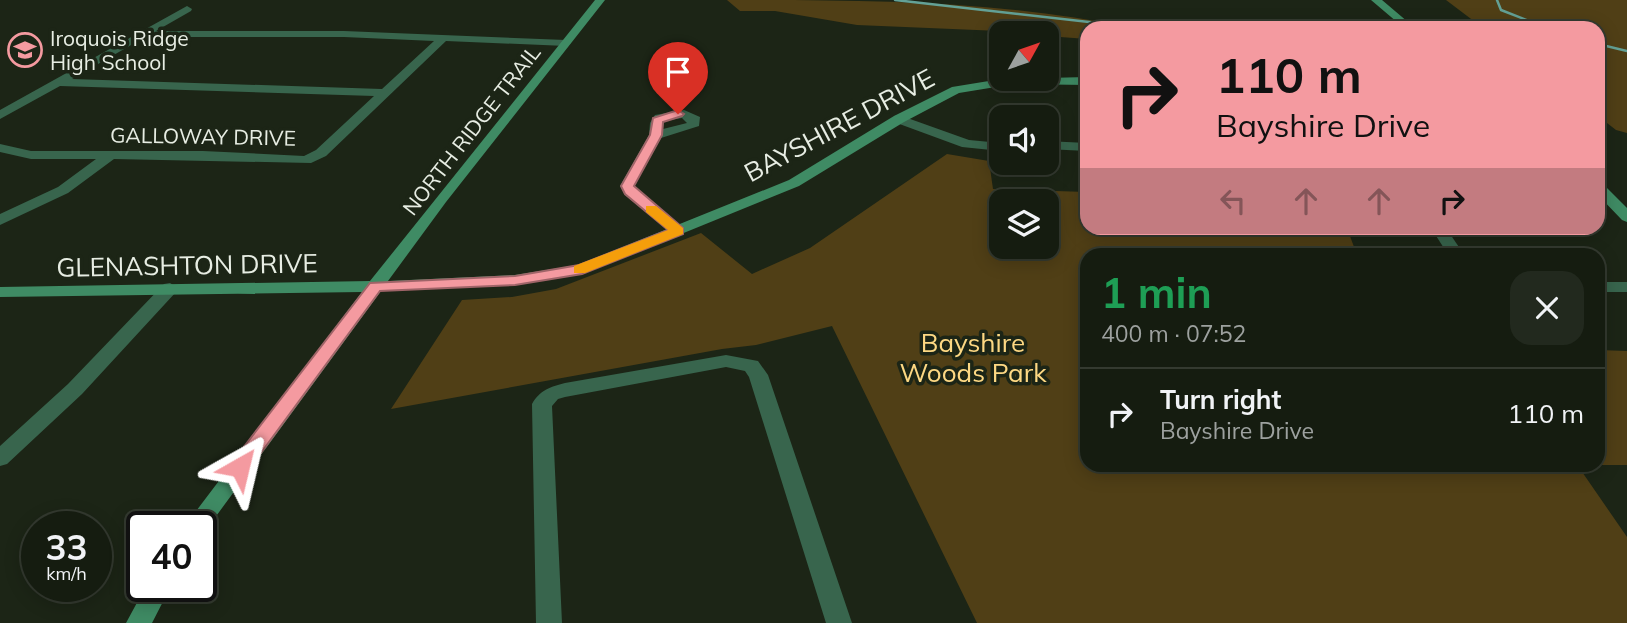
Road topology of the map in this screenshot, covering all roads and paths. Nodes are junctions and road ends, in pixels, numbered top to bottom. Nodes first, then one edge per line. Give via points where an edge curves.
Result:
1 (600, 0) edge
2 (1377, 0) edge
3 (187, 9) dead end
4 (1402, 21) edge
5 (144, 34) junction
6 (442, 39) junction
7 (566, 43) junction
8 (1080, 81) edge
9 (59, 82) junction
10 (386, 93) junction
11 (0, 115) edge
12 (899, 119) junction
13 (656, 135) dead end
14 (989, 146) edge
15 (1059, 146) edge
16 (1080, 147) edge
17 (0, 148) edge
18 (112, 154) junction
19 (1605, 194) edge
20 (1627, 217) edge
21 (0, 220) edge
22 (678, 231) junction
23 (375, 286) junction
24 (1605, 287) edge
25 (1627, 287) edge
26 (170, 288) junction
27 (0, 292) edge
28 (0, 458) edge
29 (207, 511) edge
30 (150, 602) edge
31 (139, 623) edge
32 (549, 623) edge
33 (839, 623) edge

1 - 7 street, NORTH RIDGE TRAIL
2 - 4 street
3 - 5 street
5 - 6 street
5 - 9 street
6 - 7 street
6 - 10 street, GALLOWAY DRIVE
7 - 23 street, NORTH RIDGE TRAIL
8 - 12 street, BAYSHIRE DRIVE via 1014,80 956,90
9 - 10 street
9 - 11 street
10 - 18 street, GALLOWAY DRIVE via 321,153 306,160
12 - 14 street via 967,144
12 - 22 street, BAYSHIRE DRIVE via 794,183
13 - 22 street via 627,186
15 - 16 street
17 - 18 street, GALLOWAY DRIVE via 31,155
18 - 21 street via 63,190
19 - 20 street
22 - 23 street, BAYSHIRE DRIVE via 582,269 515,280
23 - 26 street, GLENASHTON DRIVE
23 - 29 street, NORTH RIDGE TRAIL
24 - 25 street
26 - 27 street, GLENASHTON DRIVE
26 - 28 street via 75,389
30 - 31 street
32 - 33 street via 545,399 565,390 726,361 751,366 758,375

